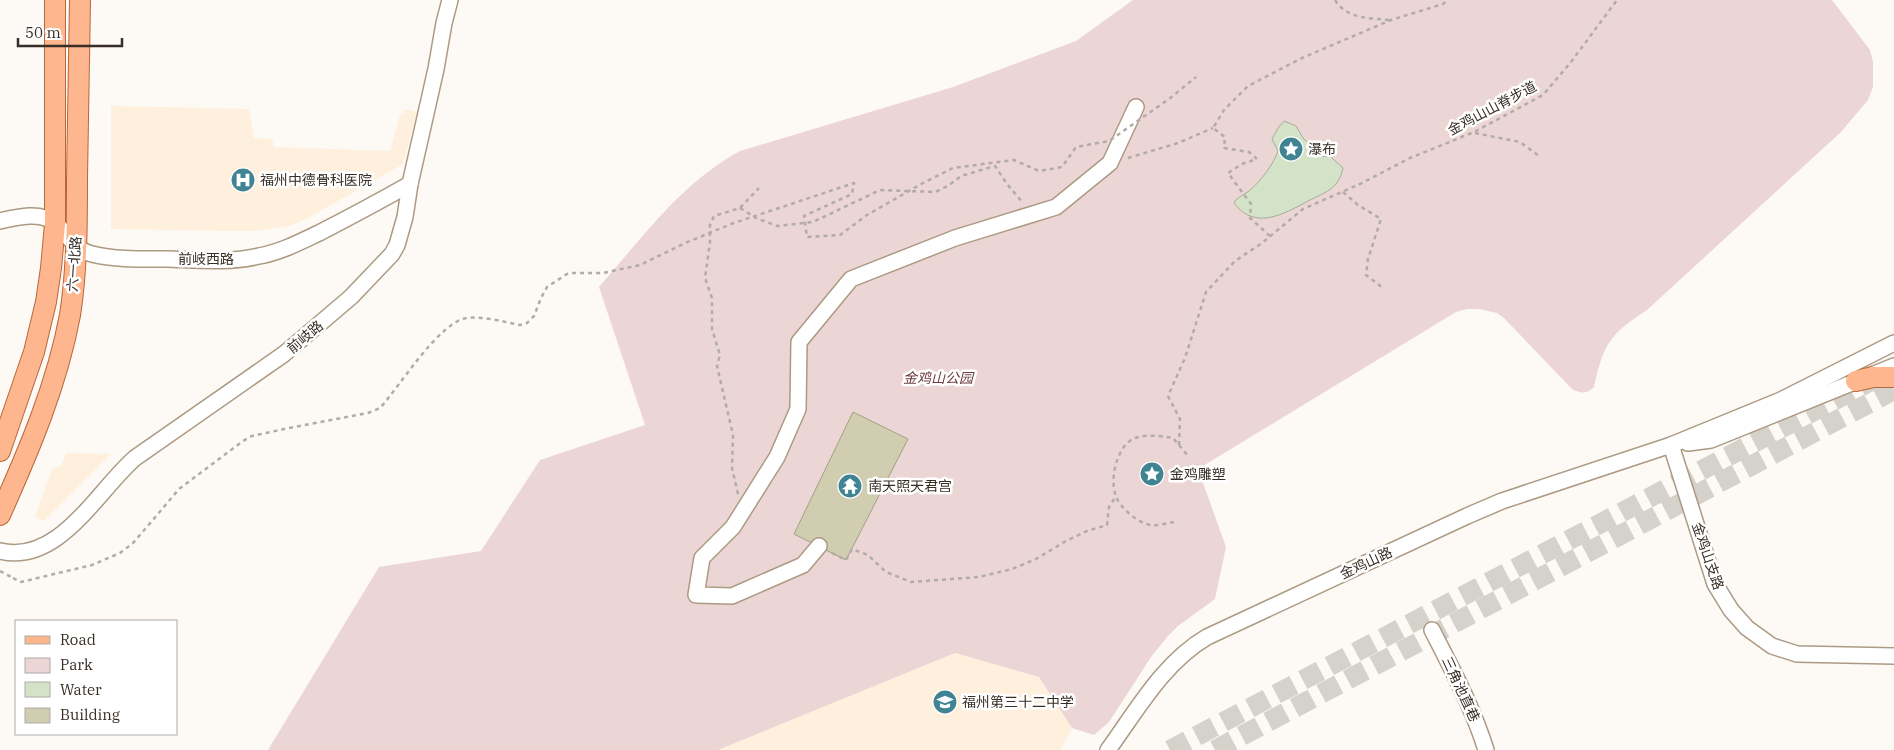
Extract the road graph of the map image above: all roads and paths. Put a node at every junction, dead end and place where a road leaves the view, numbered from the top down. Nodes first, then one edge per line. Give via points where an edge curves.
1 (55, 0) edge
2 (80, 0) edge
3 (450, 0) edge
4 (1335, 0) edge
5 (1448, 0) edge
6 (1617, 0) edge
7 (1391, 20) junction
8 (1196, 77) dead end
9 (1136, 107) dead end
10 (1213, 128) junction
11 (1474, 132) junction
12 (1539, 156) dead end
13 (1110, 164) junction
14 (410, 184) junction
15 (759, 188) dead end
16 (1342, 192) junction
17 (740, 208) junction
18 (1034, 214) junction
19 (0, 222) edge
20 (55, 224) junction
21 (1270, 236) junction
22 (76, 246) junction
23 (1383, 288) dead end
24 (1894, 343) edge
25 (1894, 366) edge
26 (1894, 377) edge
27 (1856, 381) junction
28 (1179, 445) junction
29 (1672, 445) junction
30 (0, 451) edge
31 (1189, 457) dead end
32 (1116, 496) junction
33 (0, 515) edge
34 (740, 516) junction
35 (1174, 522) dead end
36 (819, 546) joint
37 (0, 551) edge
38 (0, 571) edge
39 (1432, 630) dead end
40 (1894, 656) edge
41 (1108, 750) edge
42 (1486, 750) edge

1 - 20 main road, 六一北路
2 - 22 main road, 六一北路
3 - 14 street, 前岐路
4 - 7 path via 1340,7 1359,18
5 - 7 path
6 - 11 path, 金鸡山山脊步道 via 1543,95
7 - 10 path via 1302,58 1248,86 1224,110
8 - 38 path, bridge via 1109,141 1076,147 1062,167 1039,171 1014,160 953,168 867,215 840,236 807,237 804,216 852,194 854,183 731,224 640,265 603,273 567,274 548,286 534,316 527,323 476,318 455,322 429,346 380,408 261,434 243,441 179,488 133,543 120,553 92,565 21,582
9 - 13 street
10 - 13 path via 1178,143
10 - 21 path via 1225,137 1224,148 1249,152 1257,159 1228,173 1251,204 1250,218
11 - 12 path via 1520,142
11 - 16 path, 金鸡山山脊步道 via 1410,158
13 - 18 street via 1056,207
14 - 22 street, 前岐西路 via 293,246 258,257 214,260 116,257 92,254
14 - 37 street, 前岐路 via 397,245 351,297 271,364 135,458 58,537 41,547 17,554
15 - 17 path
16 - 21 path, 金鸡山山脊步道 via 1303,209
16 - 23 path via 1381,219 1366,275
17 - 18 path via 777,226 813,222 880,190 935,192 961,176 995,166
17 - 34 path via 714,216 710,225 705,278 712,298 712,328 720,355 718,366 733,435 732,468
18 - 34 street via 955,238 852,279 799,342 798,409 777,457
19 - 20 street, 前岐西路 via 26,216 42,217
20 - 22 street, 前岐西路
20 - 30 main road, 六一北路 via 39,332
21 - 28 path, 金鸡山山脊步道 via 1235,262 1206,292 1185,358 1168,396 1180,419
22 - 33 main road, 六一北路 via 70,315 56,371 34,437
24 - 29 street via 1781,400
25 - 27 street
26 - 27 main road
27 - 29 street via 1711,440
28 - 31 path
28 - 32 path via 1173,438 1134,438 1120,450 1113,476
29 - 40 street, 金鸡山支路 via 1715,584 1747,628 1772,646 1797,654
29 - 41 street, 金鸡山路 via 1484,508 1207,637 1167,669
32 - 35 path via 1139,520 1150,525
32 - 36 path via 1109,507 1107,526 1087,531 1012,569 978,577 911,582 886,572 868,555 852,549 846,560
34 - 36 street via 733,528 702,558 696,596 732,596 803,565
39 - 42 street, 三角池直巷 via 1462,689

